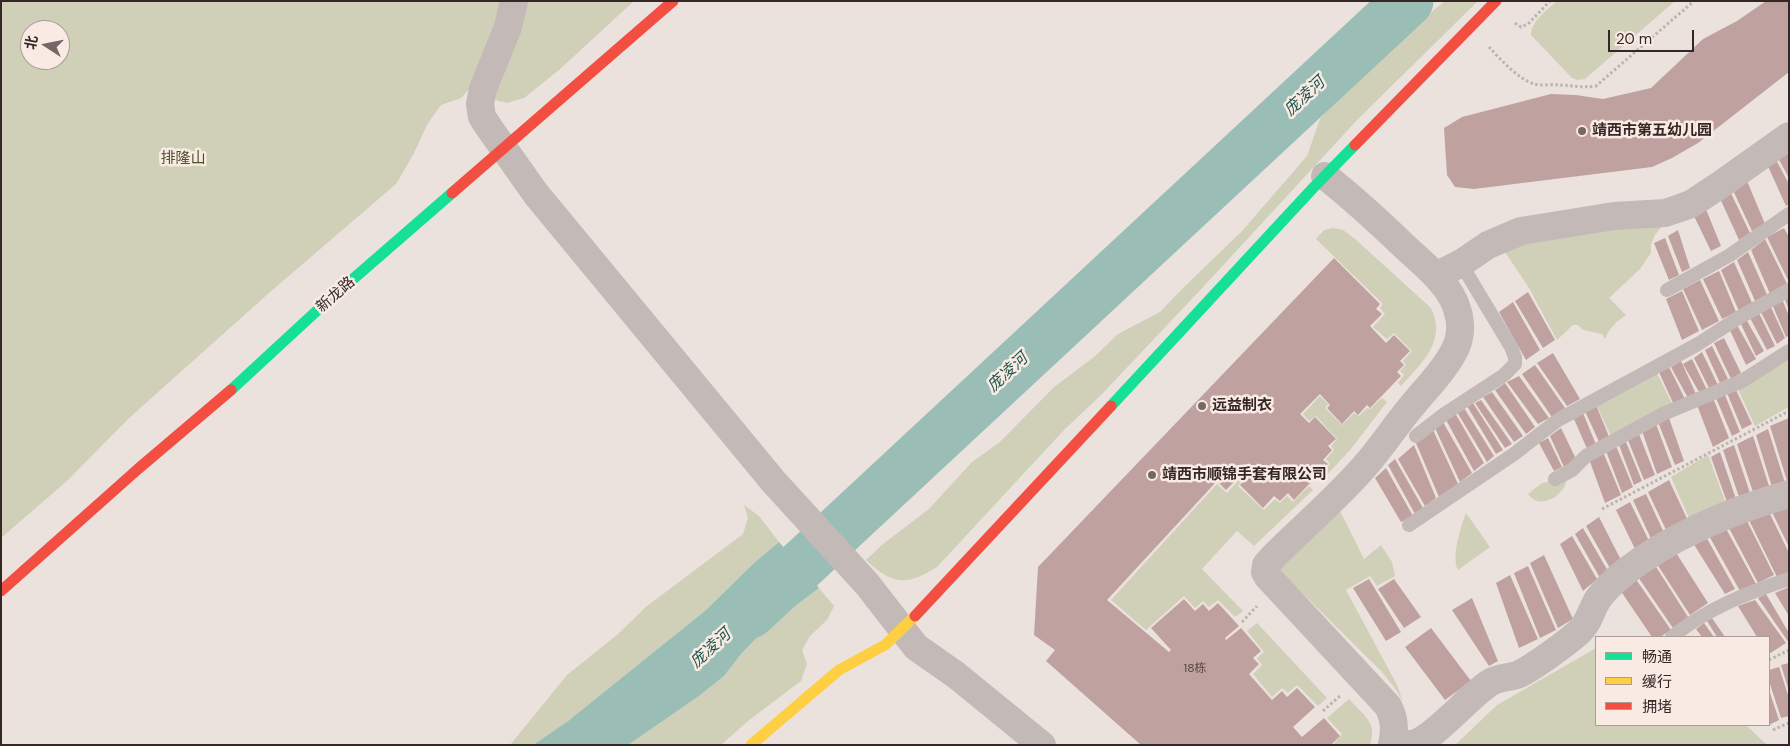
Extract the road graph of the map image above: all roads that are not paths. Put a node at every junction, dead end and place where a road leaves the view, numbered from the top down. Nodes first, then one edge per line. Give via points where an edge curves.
1 (514, 1) edge
2 (673, 1) edge
3 (1496, 1) edge
4 (1789, 136) edge
5 (499, 141) junction
6 (1325, 176) junction
7 (438, 190) dead end
8 (1789, 214) edge
9 (1463, 262) junction
10 (1436, 276) junction
11 (1667, 290) dead end
12 (1789, 290) edge
13 (271, 338) dead end
14 (1789, 351) edge
15 (175, 422) dead end
16 (1416, 436) dead end
17 (1555, 479) dead end
18 (1789, 494) edge
19 (1409, 526) dead end
20 (1, 578) edge
21 (1789, 579) edge
22 (1, 592) edge
23 (901, 629) junction
24 (1673, 636) edge
25 (1392, 744) edge
26 (751, 745) edge
27 (1042, 745) edge

1 - 5 street via 480,104 482,117
2 - 5 main road, 新龙路
3 - 6 main road
4 - 9 street via 1691,204 1665,213 1614,216 1521,231 1488,245
5 - 22 main road, 新龙路 via 245,378
5 - 23 street via 536,194 773,480 867,584
6 - 10 street
6 - 23 main road via 963,567
7 - 13 main road, 新龙路
8 - 11 lane via 1730,255
9 - 10 street
9 - 16 lane via 1511,347 1515,364
10 - 25 street via 1457,307 1460,336 1454,352 1444,369 1413,403 1365,466 1273,557 1265,572 1388,706 1393,716
12 - 19 lane via 1698,344 1566,415
14 - 17 lane via 1742,381 1663,414 1586,456 1572,470
15 - 20 main road
18 - 25 street via 1710,521 1653,552 1613,582 1598,599 1580,631 1531,668 1516,676 1492,681 1424,739 1412,744
21 - 24 lane via 1725,604
23 - 26 main road via 885,645 839,670
23 - 27 street via 916,648 956,675

